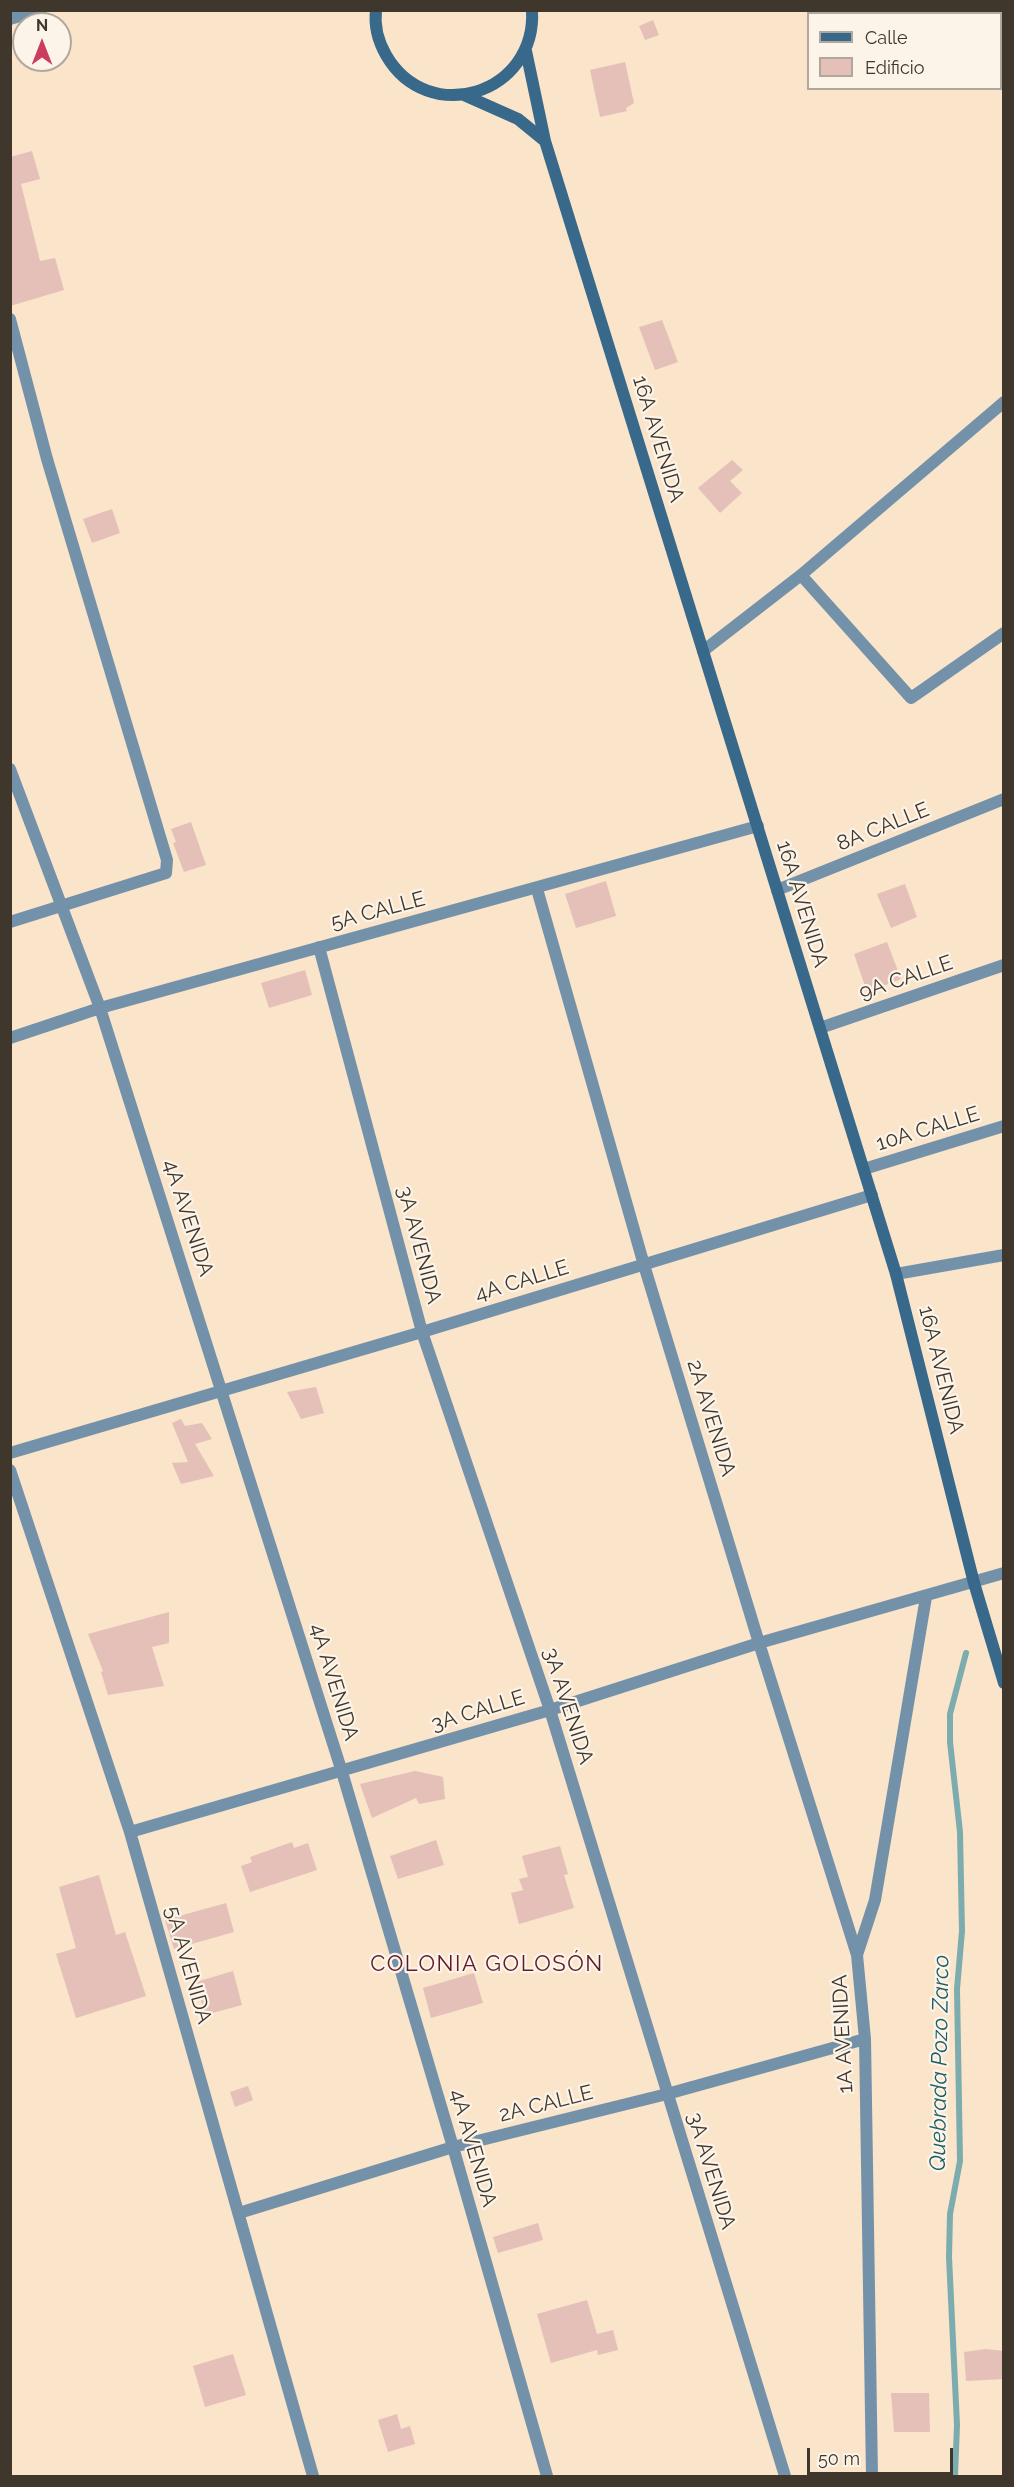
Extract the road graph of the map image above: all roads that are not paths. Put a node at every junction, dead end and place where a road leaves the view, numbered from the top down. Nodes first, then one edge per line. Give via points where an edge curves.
1 (532, 10) edge
2 (374, 13) edge
3 (526, 51) junction
4 (464, 95) junction
5 (545, 141) junction
6 (10, 319) edge
7 (1004, 402) edge
8 (801, 575) junction
9 (1004, 633) edge
10 (703, 651) junction
11 (10, 769) edge
12 (1004, 799) edge
13 (758, 826) junction
14 (537, 889) junction
15 (777, 890) junction
16 (60, 906) junction
17 (10, 922) edge
18 (319, 947) junction
19 (1004, 965) edge
20 (100, 1008) junction
21 (820, 1028) junction
22 (10, 1038) edge
23 (1004, 1126) edge
24 (864, 1169) junction
25 (872, 1195) junction
26 (1004, 1255) edge
27 (644, 1264) junction
28 (897, 1275) junction
29 (422, 1332) junction
30 (222, 1390) junction
31 (10, 1453) edge
32 (10, 1470) edge
33 (1004, 1573) edge
34 (974, 1583) junction
35 (926, 1597) junction
36 (759, 1643) junction
37 (1004, 1683) edge
38 (550, 1710) junction
39 (342, 1772) junction
40 (130, 1832) junction
41 (858, 1955) junction
42 (865, 2039) junction
43 (667, 2094) junction
44 (453, 2147) junction
45 (240, 2214) junction
46 (313, 2476) edge
47 (547, 2476) edge
48 (785, 2476) edge
49 (872, 2476) edge

1 - 3 street via 533,26
2 - 4 street via 380,44 393,67 413,84 437,94
3 - 4 street via 511,72 489,88
3 - 5 street, 16A AVENIDA
4 - 5 street via 518,119
5 - 10 street, 16A AVENIDA
6 - 16 street via 47,459 167,860 166,873
7 - 8 street
8 - 9 street via 911,698
8 - 10 street
10 - 13 street, 16A AVENIDA
11 - 16 street, 4A AVENIDA
12 - 15 street, 8A CALLE
13 - 14 street, 5A CALLE
13 - 15 street, 16A AVENIDA
14 - 18 street, 5A CALLE
14 - 27 street, 2A AVENIDA
15 - 21 street, 16A AVENIDA
16 - 17 street
16 - 20 street, 4A AVENIDA
18 - 20 street, 5A CALLE
18 - 29 street, 3A AVENIDA
19 - 21 street, 9A CALLE
20 - 22 street, 5A CALLE
20 - 30 street, 4A AVENIDA
21 - 24 street, 16A AVENIDA
23 - 24 street, 10A CALLE
24 - 25 street, 16A AVENIDA
25 - 27 street, 4A CALLE
25 - 28 street, 16A AVENIDA
26 - 28 street
27 - 29 street, 4A CALLE
27 - 36 street, 2A AVENIDA
28 - 34 street, 16A AVENIDA
29 - 30 street, 4A CALLE
29 - 38 street, 3A AVENIDA
30 - 31 street, 4A CALLE
30 - 39 street, 4A AVENIDA
32 - 40 street, 5A AVENIDA
33 - 34 street, 3A CALLE
34 - 35 street, 3A CALLE
34 - 37 street, 16A AVENIDA
35 - 36 street, 3A CALLE
35 - 41 street, 1A AVENIDA via 875,1900
36 - 38 street, 3A CALLE
36 - 41 street, 2A AVENIDA
38 - 39 street, 3A CALLE
38 - 43 street, 3A AVENIDA
39 - 40 street, 3A CALLE
39 - 44 street, 4A AVENIDA
40 - 45 street, 5A AVENIDA
41 - 42 street, 1A AVENIDA
42 - 43 street, 2A CALLE
42 - 49 street, 1A AVENIDA
43 - 44 street, 2A CALLE
43 - 48 street, 3A AVENIDA
44 - 45 street, 2A CALLE
44 - 47 street, 4A AVENIDA
45 - 46 street, 5A AVENIDA

